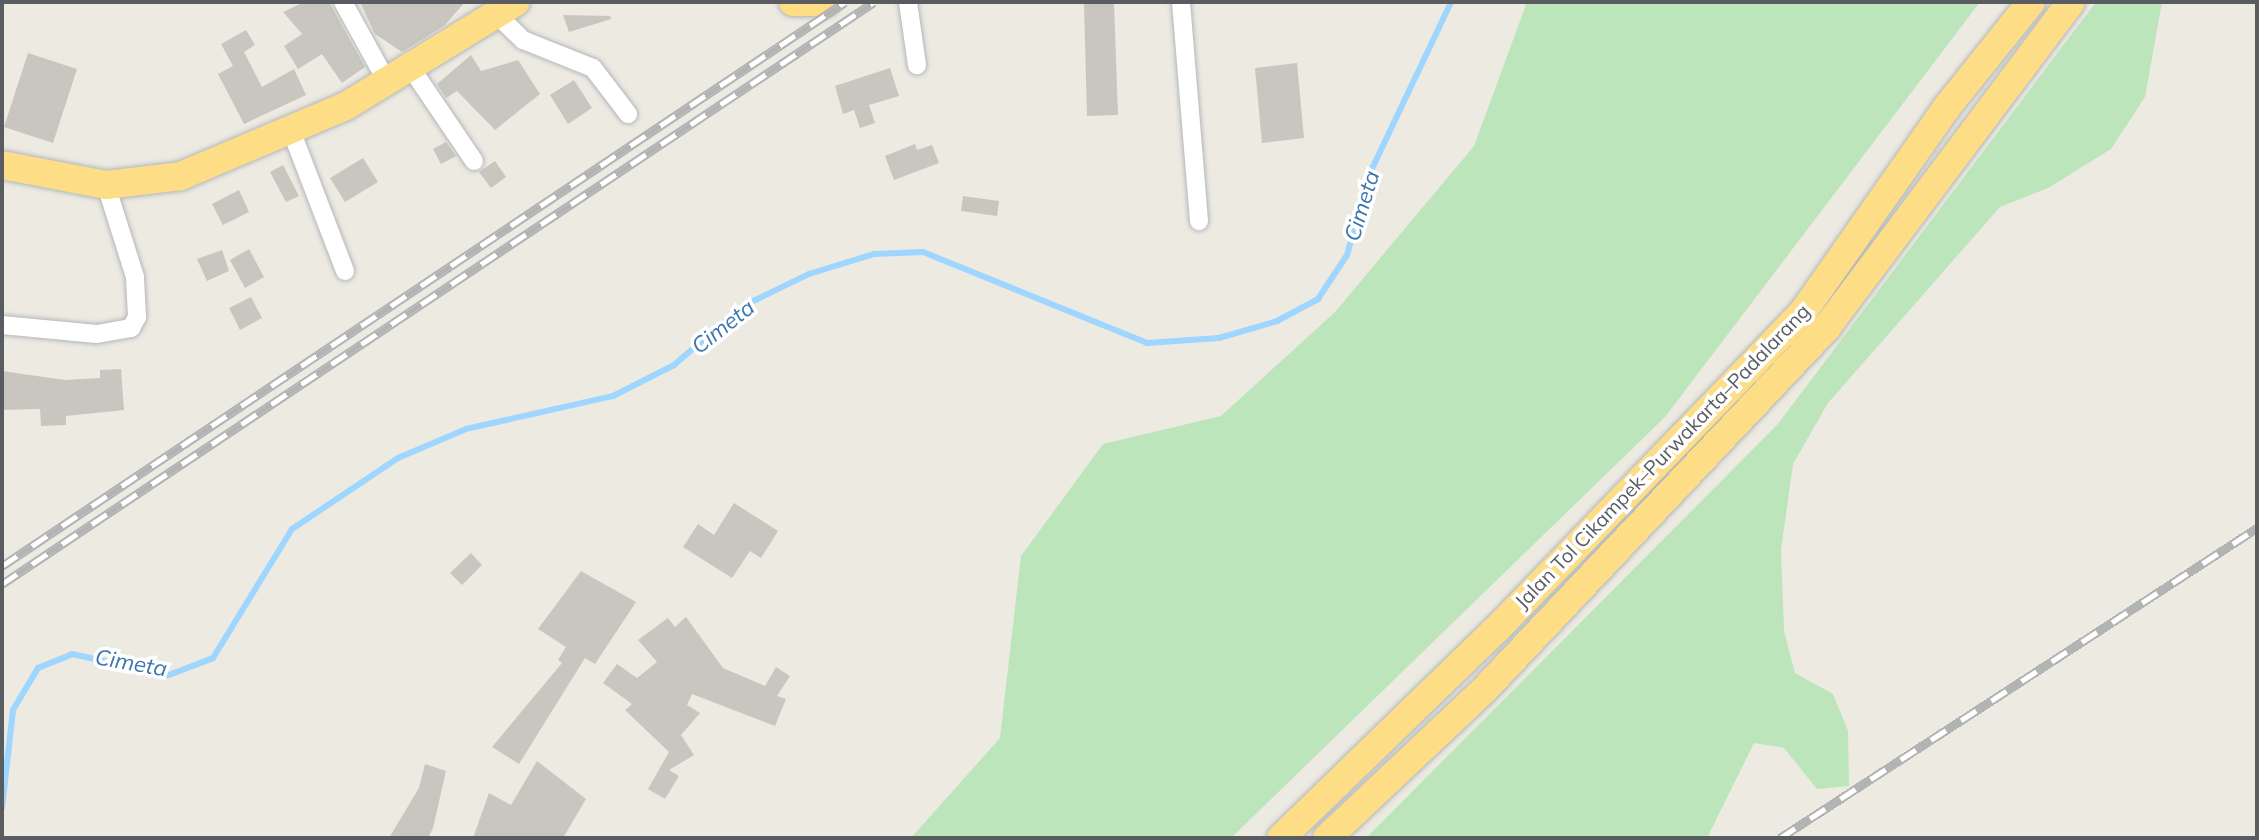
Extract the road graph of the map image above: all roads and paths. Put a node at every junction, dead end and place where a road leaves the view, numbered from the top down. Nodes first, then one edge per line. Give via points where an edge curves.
1 (343, 2) edge
2 (793, 2) edge
3 (826, 2) edge
4 (908, 2) edge
5 (1181, 2) edge
6 (2031, 2) edge
7 (2071, 2) edge
8 (505, 7) edge
9 (917, 65) dead end
10 (397, 72) junction
11 (628, 114) dead end
12 (292, 133) junction
13 (474, 161) dead end
14 (2, 165) edge
15 (106, 185) junction
16 (1199, 221) dead end
17 (345, 271) dead end
18 (2, 325) edge
19 (1281, 838) edge
20 (1327, 838) edge

1 - 10 street
2 - 3 highway
4 - 9 street
5 - 16 street
6 - 19 highway, Jalan Tol Cikampek–Purwakarta–Padalarang via 1947,107 1803,312 1496,630
7 - 20 highway, Jalan Tol Cikampek–Purwakarta–Padalarang via 1827,327 1485,689
8 - 10 highway
8 - 11 street via 523,40 593,68
10 - 12 highway
10 - 13 street
12 - 15 highway via 181,176
12 - 17 street
14 - 15 highway
15 - 18 street via 135,277 137,317 131,328 97,334

